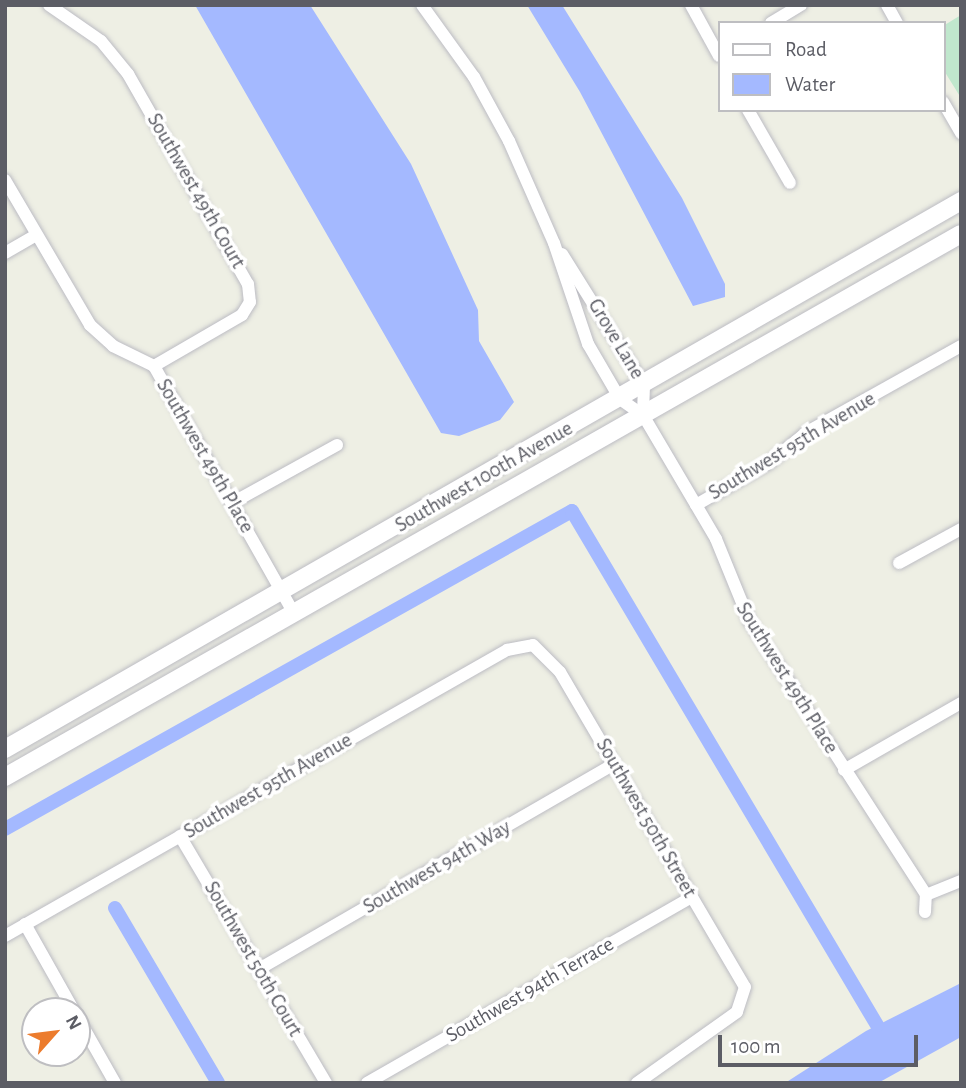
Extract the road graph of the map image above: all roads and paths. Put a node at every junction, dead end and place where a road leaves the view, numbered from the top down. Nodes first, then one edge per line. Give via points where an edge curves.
1 (49, 5) edge
2 (422, 5) edge
3 (691, 5) edge
4 (802, 5) edge
5 (887, 5) edge
6 (774, 21) edge
7 (896, 21) edge
8 (718, 52) edge
9 (945, 106) edge
10 (749, 112) edge
11 (961, 133) edge
12 (5, 180) edge
13 (790, 183) dead end
14 (961, 201) edge
15 (961, 234) edge
16 (36, 235) junction
17 (554, 243) junction
18 (5, 253) edge
19 (961, 346) edge
20 (154, 366) junction
21 (644, 385) junction
22 (620, 399) junction
23 (643, 415) junction
24 (337, 445) dead end
25 (232, 503) junction
26 (696, 505) junction
27 (961, 529) edge
28 (899, 564) dead end
29 (282, 592) junction
30 (294, 613) junction
31 (533, 645) joint
32 (961, 703) edge
33 (5, 749) edge
34 (614, 764) junction
35 (844, 770) junction
36 (5, 777) edge
37 (180, 836) junction
38 (961, 881) edge
39 (926, 895) junction
40 (692, 897) junction
41 (925, 912) dead end
42 (25, 924) junction
43 (5, 936) edge
44 (259, 969) junction
45 (66, 997) edge
46 (91, 1041) edge
47 (115, 1083) edge
48 (326, 1083) edge
49 (367, 1083) edge
50 (637, 1083) edge

1 - 20 street, Southwest 49th Court via 101,41 128,74 248,285 250,302 242,315
2 - 17 street, Grove Lane via 492,107
3 - 8 street
4 - 6 street
5 - 7 street
9 - 11 street
10 - 13 street
12 - 16 street, Southwest 49th Place
14 - 21 main road, Southwest 100th Avenue
15 - 23 main road, Southwest 100th Avenue
16 - 18 street
16 - 20 street, Southwest 49th Place via 100,338
17 - 21 street, Grove Lane
17 - 22 street, Grove Lane via 588,344
19 - 26 street, Southwest 95th Avenue via 807,432 769,463
20 - 25 street, Southwest 49th Place
21 - 22 main road, Southwest 100th Avenue
21 - 23 street, Grove Lane
22 - 23 street, Grove Lane
22 - 29 main road, Southwest 100th Avenue
23 - 26 street, Southwest 49th Place
23 - 30 main road, Southwest 100th Avenue
24 - 25 street
25 - 29 street, Southwest 49th Place
26 - 35 street, Southwest 49th Place via 723,552 740,604
27 - 28 street
29 - 30 street, Southwest 49th Place
29 - 33 main road, Southwest 100th Avenue
30 - 36 main road, Southwest 100th Avenue
31 - 34 street, Southwest 50th Street via 553,661
31 - 37 street, Southwest 95th Avenue via 507,650
32 - 35 street
34 - 40 street, Southwest 50th Street
34 - 44 street, Southwest 94th Way
35 - 39 street, Southwest 49th Place
37 - 42 street, Southwest 95th Avenue
37 - 44 street, Southwest 50th Court
38 - 39 street
39 - 41 street
40 - 49 street, Southwest 94th Terrace
40 - 50 street, Southwest 50th Street via 741,981 745,1001 730,1017
42 - 43 street, Southwest 95th Avenue
42 - 45 street
44 - 48 street, Southwest 50th Court
46 - 47 street

